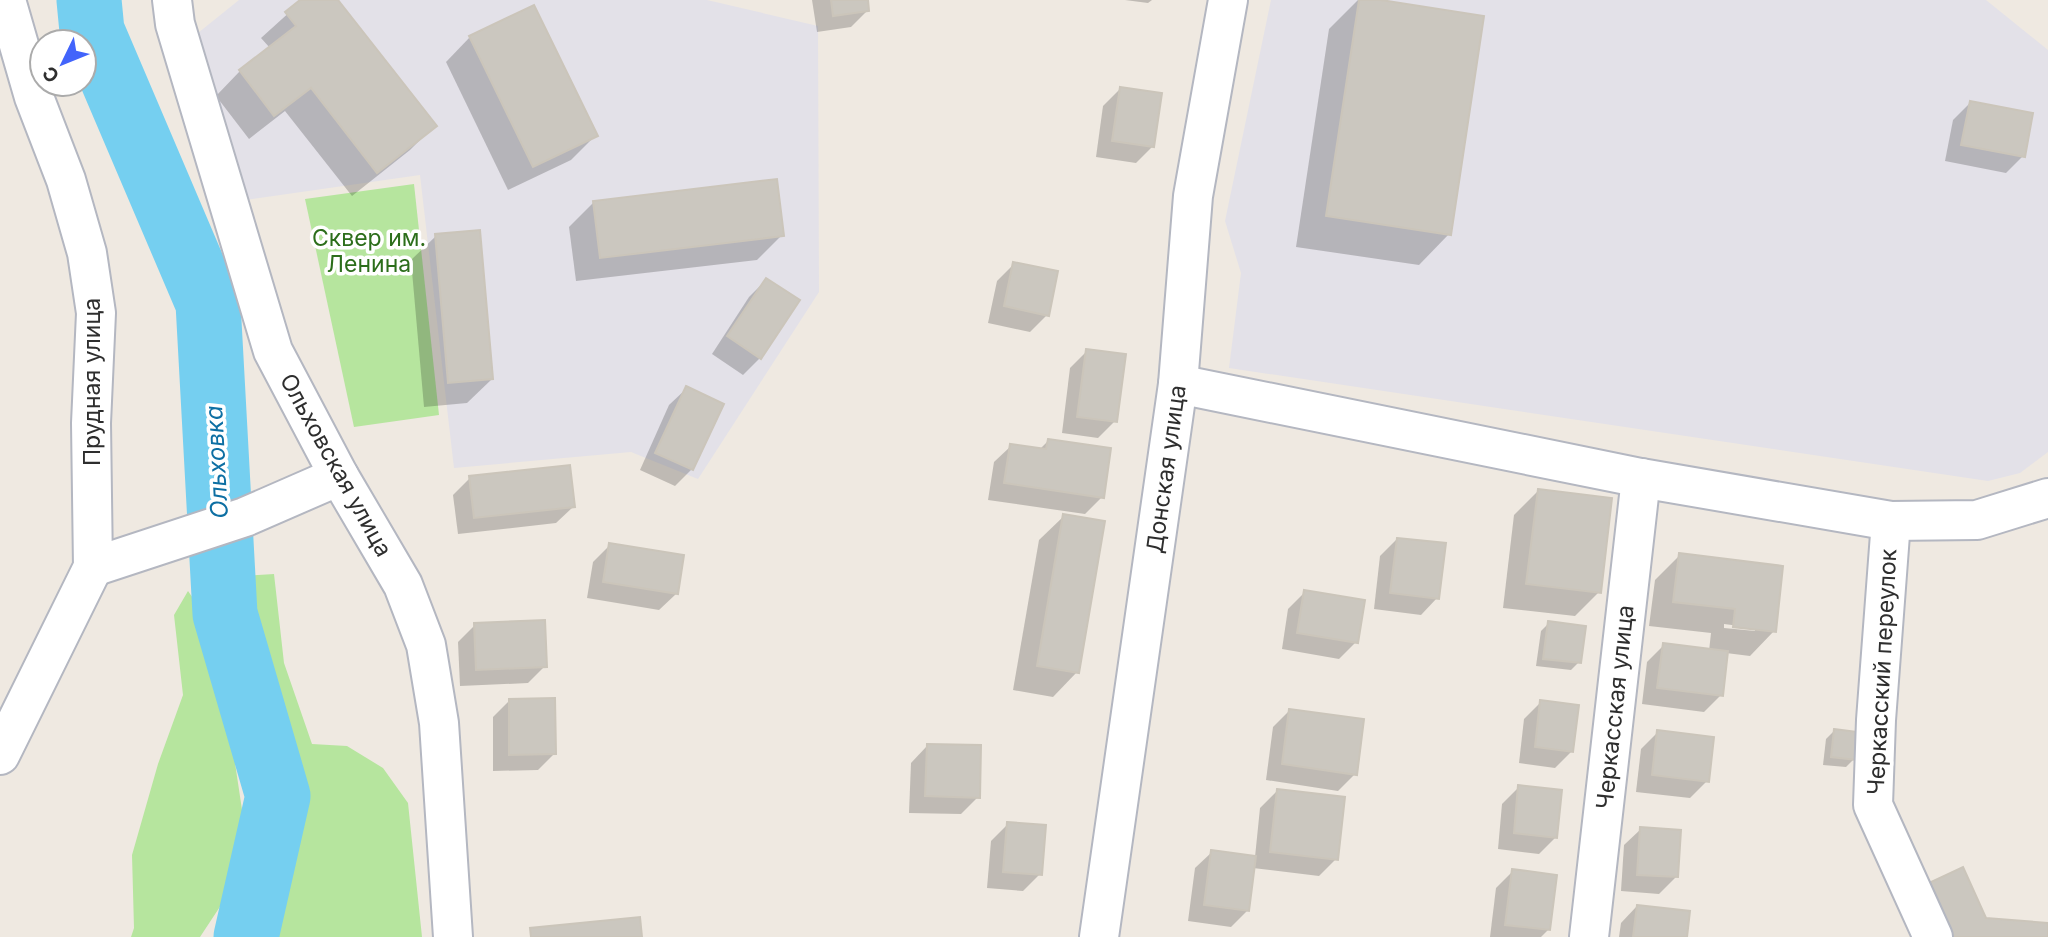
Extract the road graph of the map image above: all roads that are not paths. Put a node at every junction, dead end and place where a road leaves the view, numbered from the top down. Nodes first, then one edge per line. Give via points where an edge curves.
1 (6, 0) edge
2 (172, 0) edge
3 (1228, 0) edge
4 (1178, 384) junction
5 (339, 476) junction
6 (1641, 478) junction
7 (2048, 498) edge
8 (1891, 521) junction
9 (93, 567) junction
10 (0, 755) edge
11 (453, 937) edge
12 (1099, 937) edge
13 (1589, 937) edge
14 (1933, 937) edge

1 - 9 street, Прудная улица via 87,253 96,313 91,423
2 - 5 street, Ольховская улица via 175,24 273,351
3 - 4 street, Донская улица via 1194,196
4 - 6 street
4 - 12 street, Донская улица
5 - 9 street via 246,517
5 - 11 street, Ольховская улица via 403,585 426,646 439,723
6 - 8 street
6 - 13 street, Черкасская улица
7 - 8 street via 1977,520
8 - 14 street, Черкасский переулок via 1873,805
9 - 10 street, Прудная улица

